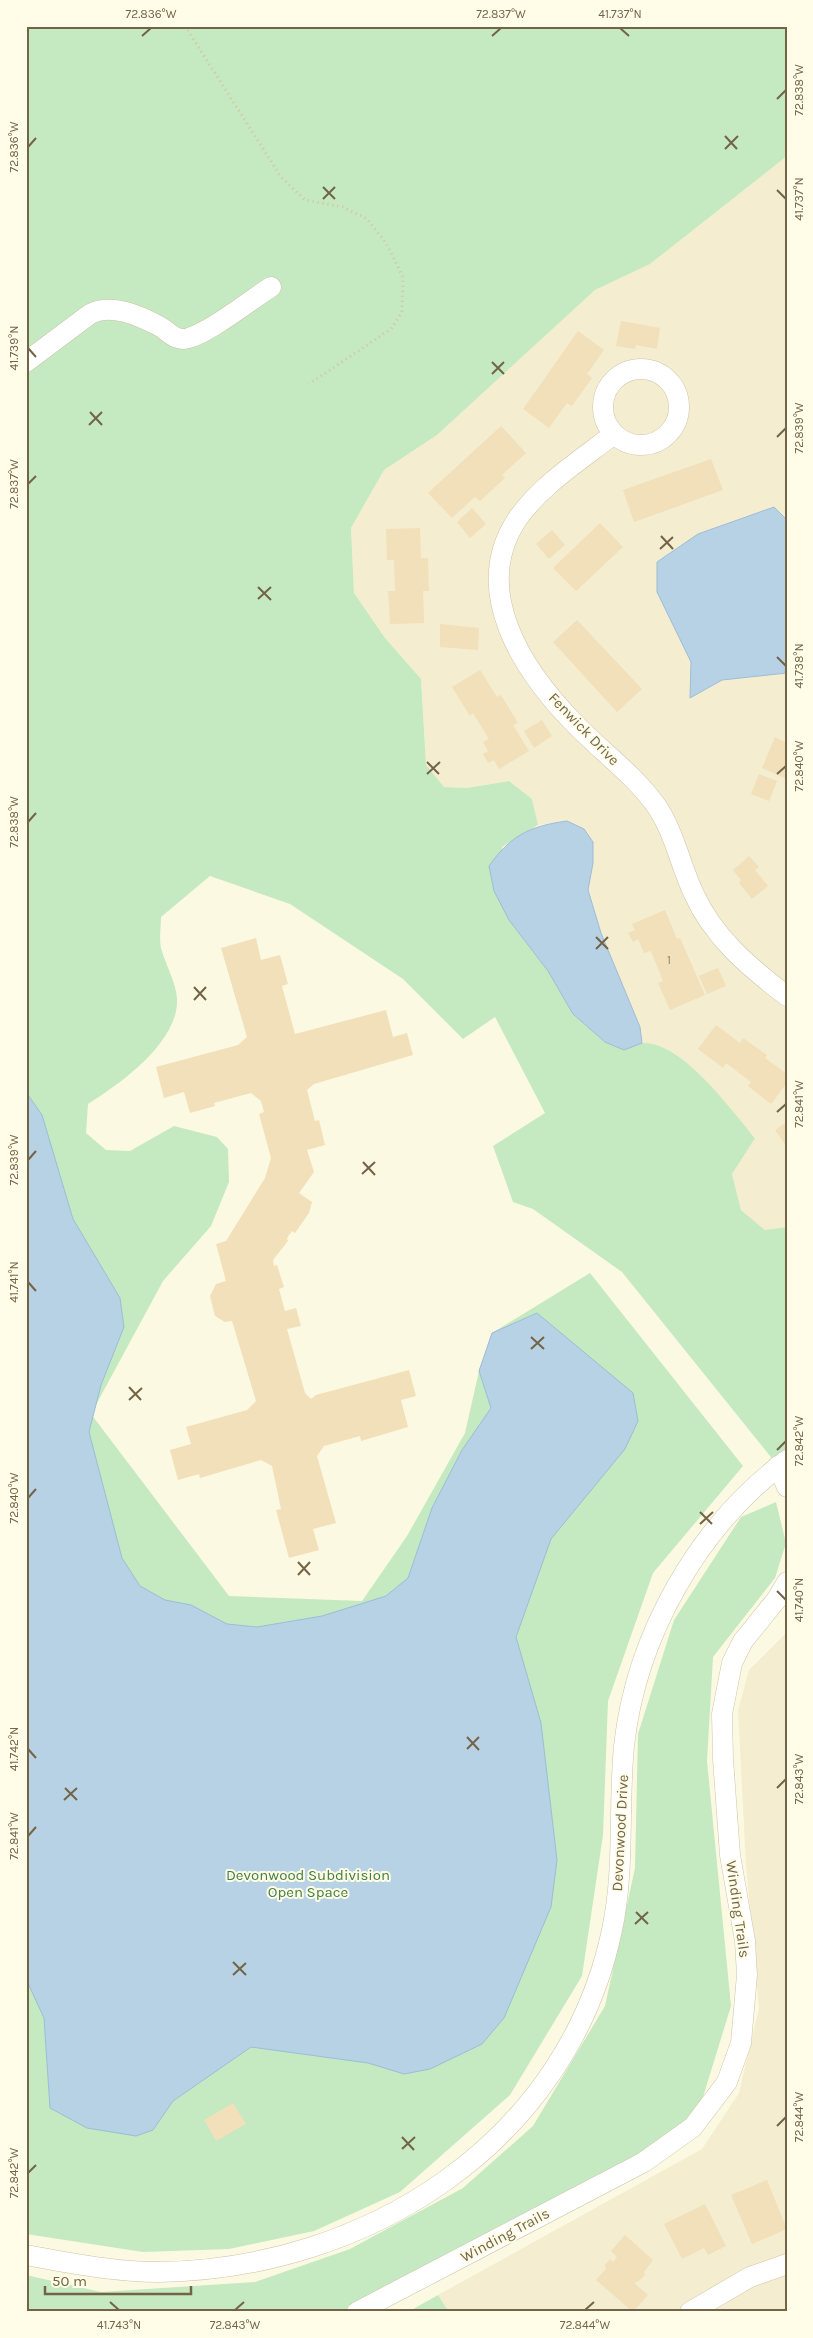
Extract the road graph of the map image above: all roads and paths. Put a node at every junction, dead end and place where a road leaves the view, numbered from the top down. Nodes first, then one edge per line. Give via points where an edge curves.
1 (185, 26) edge
2 (271, 287) dead end
3 (26, 362) edge
4 (309, 384) dead end
5 (614, 434) dead end
6 (787, 996) edge
7 (782, 1463) edge
8 (787, 1487) edge
9 (787, 1582) edge
10 (26, 2255) edge
11 (787, 2264) edge
12 (357, 2312) edge
13 (690, 2312) edge

1 - 4 path via 281,177 304,200 343,207 368,219 386,243 403,277 402,312 391,329
2 - 3 street via 188,338 175,338 160,326 116,309 101,308
5 - 6 street, Fenwick Drive via 560,476 518,518 499,561 502,611 515,644 551,697 657,806 693,893 712,926 742,959
7 - 8 street
7 - 10 street, Devonwood Drive via 744,1498 707,1540 662,1614 643,1663 624,1746 621,1864 611,1934 580,2021 545,2084 506,2130 464,2167 405,2207 351,2234 305,2249 250,2263 157,2272
9 - 12 street, Winding Trails via 743,1641 732,1663 722,1714 730,1855 745,1941 747,1974 741,2043 727,2082 693,2127 644,2162
11 - 13 street via 750,2278

